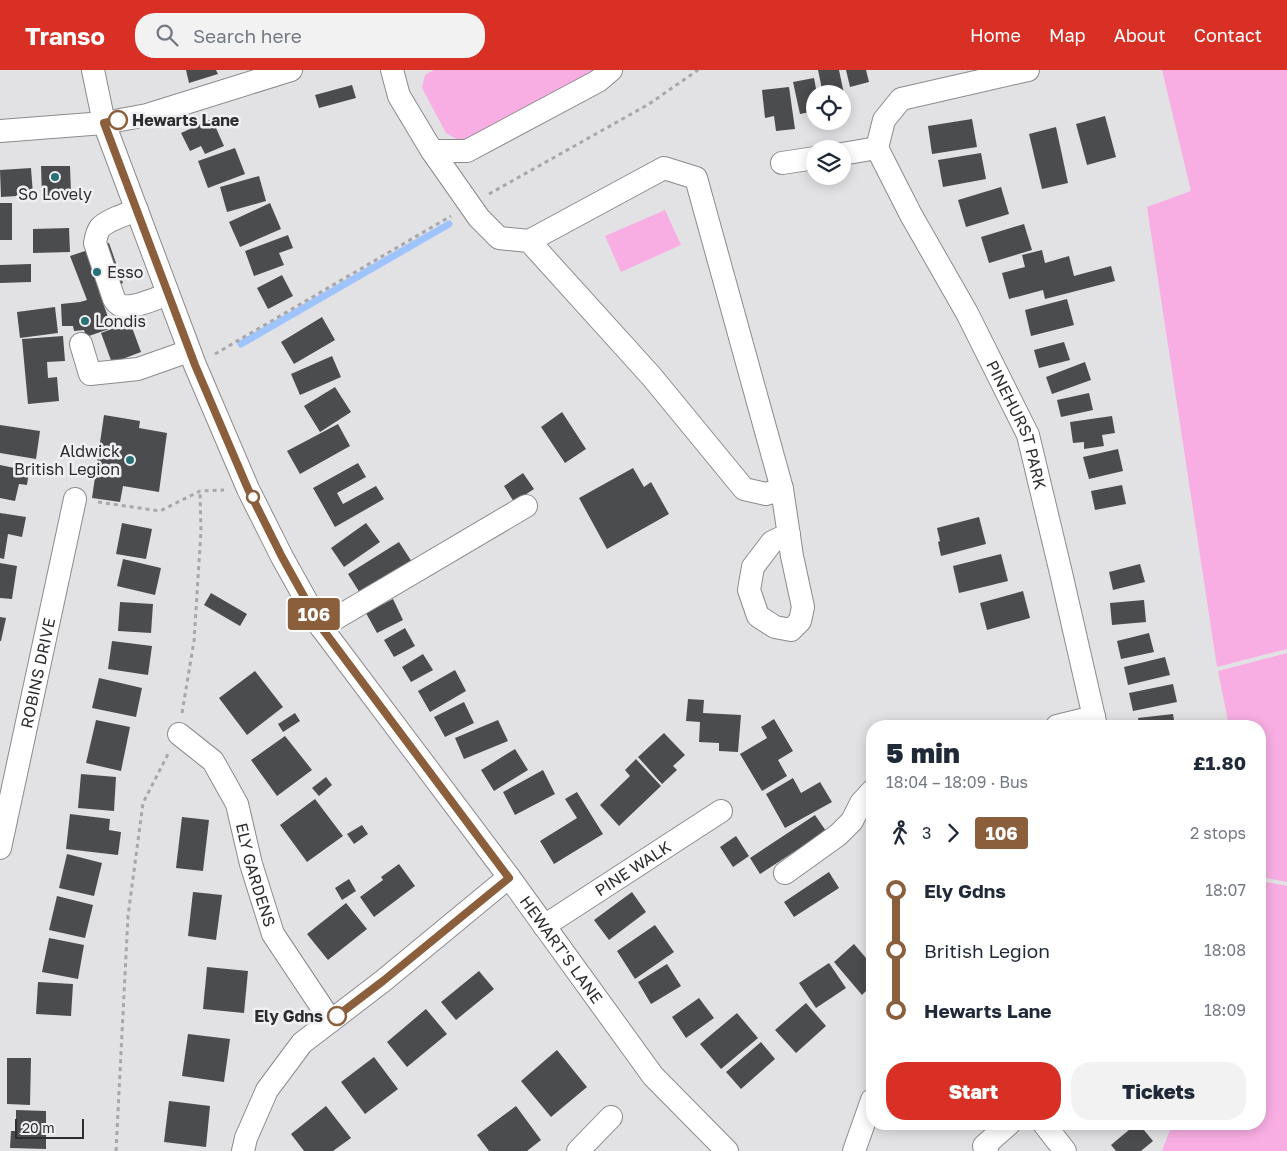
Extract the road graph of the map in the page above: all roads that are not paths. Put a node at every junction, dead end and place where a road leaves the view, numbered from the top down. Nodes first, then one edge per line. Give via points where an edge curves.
1 (93, 70) edge
2 (292, 70) edge
3 (392, 70) edge
4 (611, 70) edge
5 (1028, 70) edge
6 (104, 123) junction
7 (0, 131) edge
8 (877, 148) junction
9 (432, 151) junction
10 (851, 152) edge
11 (806, 159) edge
12 (782, 163) dead end
13 (137, 210) junction
14 (529, 241) junction
15 (168, 294) junction
16 (81, 344) dead end
17 (192, 358) junction
18 (782, 489) junction
19 (75, 499) road end
20 (526, 506) dead end
21 (788, 534) dead end
22 (321, 627) junction
23 (1095, 720) edge
24 (179, 734) road end
25 (866, 798) edge
26 (721, 811) dead end
27 (0, 848) edge
28 (785, 873) dead end
29 (509, 878) junction
30 (544, 926) junction
31 (331, 1021) junction
32 (610, 1117) dead end
33 (866, 1117) edge
34 (1001, 1130) edge
35 (1049, 1130) edge
36 (243, 1151) edge
37 (578, 1151) edge
38 (727, 1151) edge
39 (854, 1151) edge
40 (987, 1151) edge
41 (1065, 1151) edge

1 - 6 street, HEWART'S LANE
2 - 6 street via 147,115
3 - 9 street via 399,96
4 - 9 street via 598,81 467,151
5 - 8 street via 902,100 884,120
6 - 7 street
6 - 13 street, HEWART'S LANE
8 - 10 street
8 - 23 street, PINEHURST PARK via 967,312 1028,435
9 - 14 street via 479,218 499,238
11 - 12 street
13 - 15 street, HEWART'S LANE
13 - 15 street via 105,224 96,235 114,300 125,306
14 - 18 street via 652,377 744,490 766,494
14 - 18 street via 664,168 696,178
15 - 17 street, HEWART'S LANE
16 - 17 street via 90,374
17 - 22 street, HEWART'S LANE via 248,489
18 - 21 street
19 - 27 street, ROBINS DRIVE
20 - 22 street
22 - 29 street, HEWART'S LANE
24 - 31 street, ELY GARDENS via 213,761 237,804 251,864 273,934
25 - 28 street via 852,821 838,835
26 - 30 street, PINE WALK
29 - 30 street, HEWART'S LANE
29 - 31 street
30 - 38 street, HEWART'S LANE via 653,1076
31 - 36 street via 302,1043 268,1090
32 - 37 street
33 - 39 street
34 - 40 street via 984,1146
35 - 41 street

